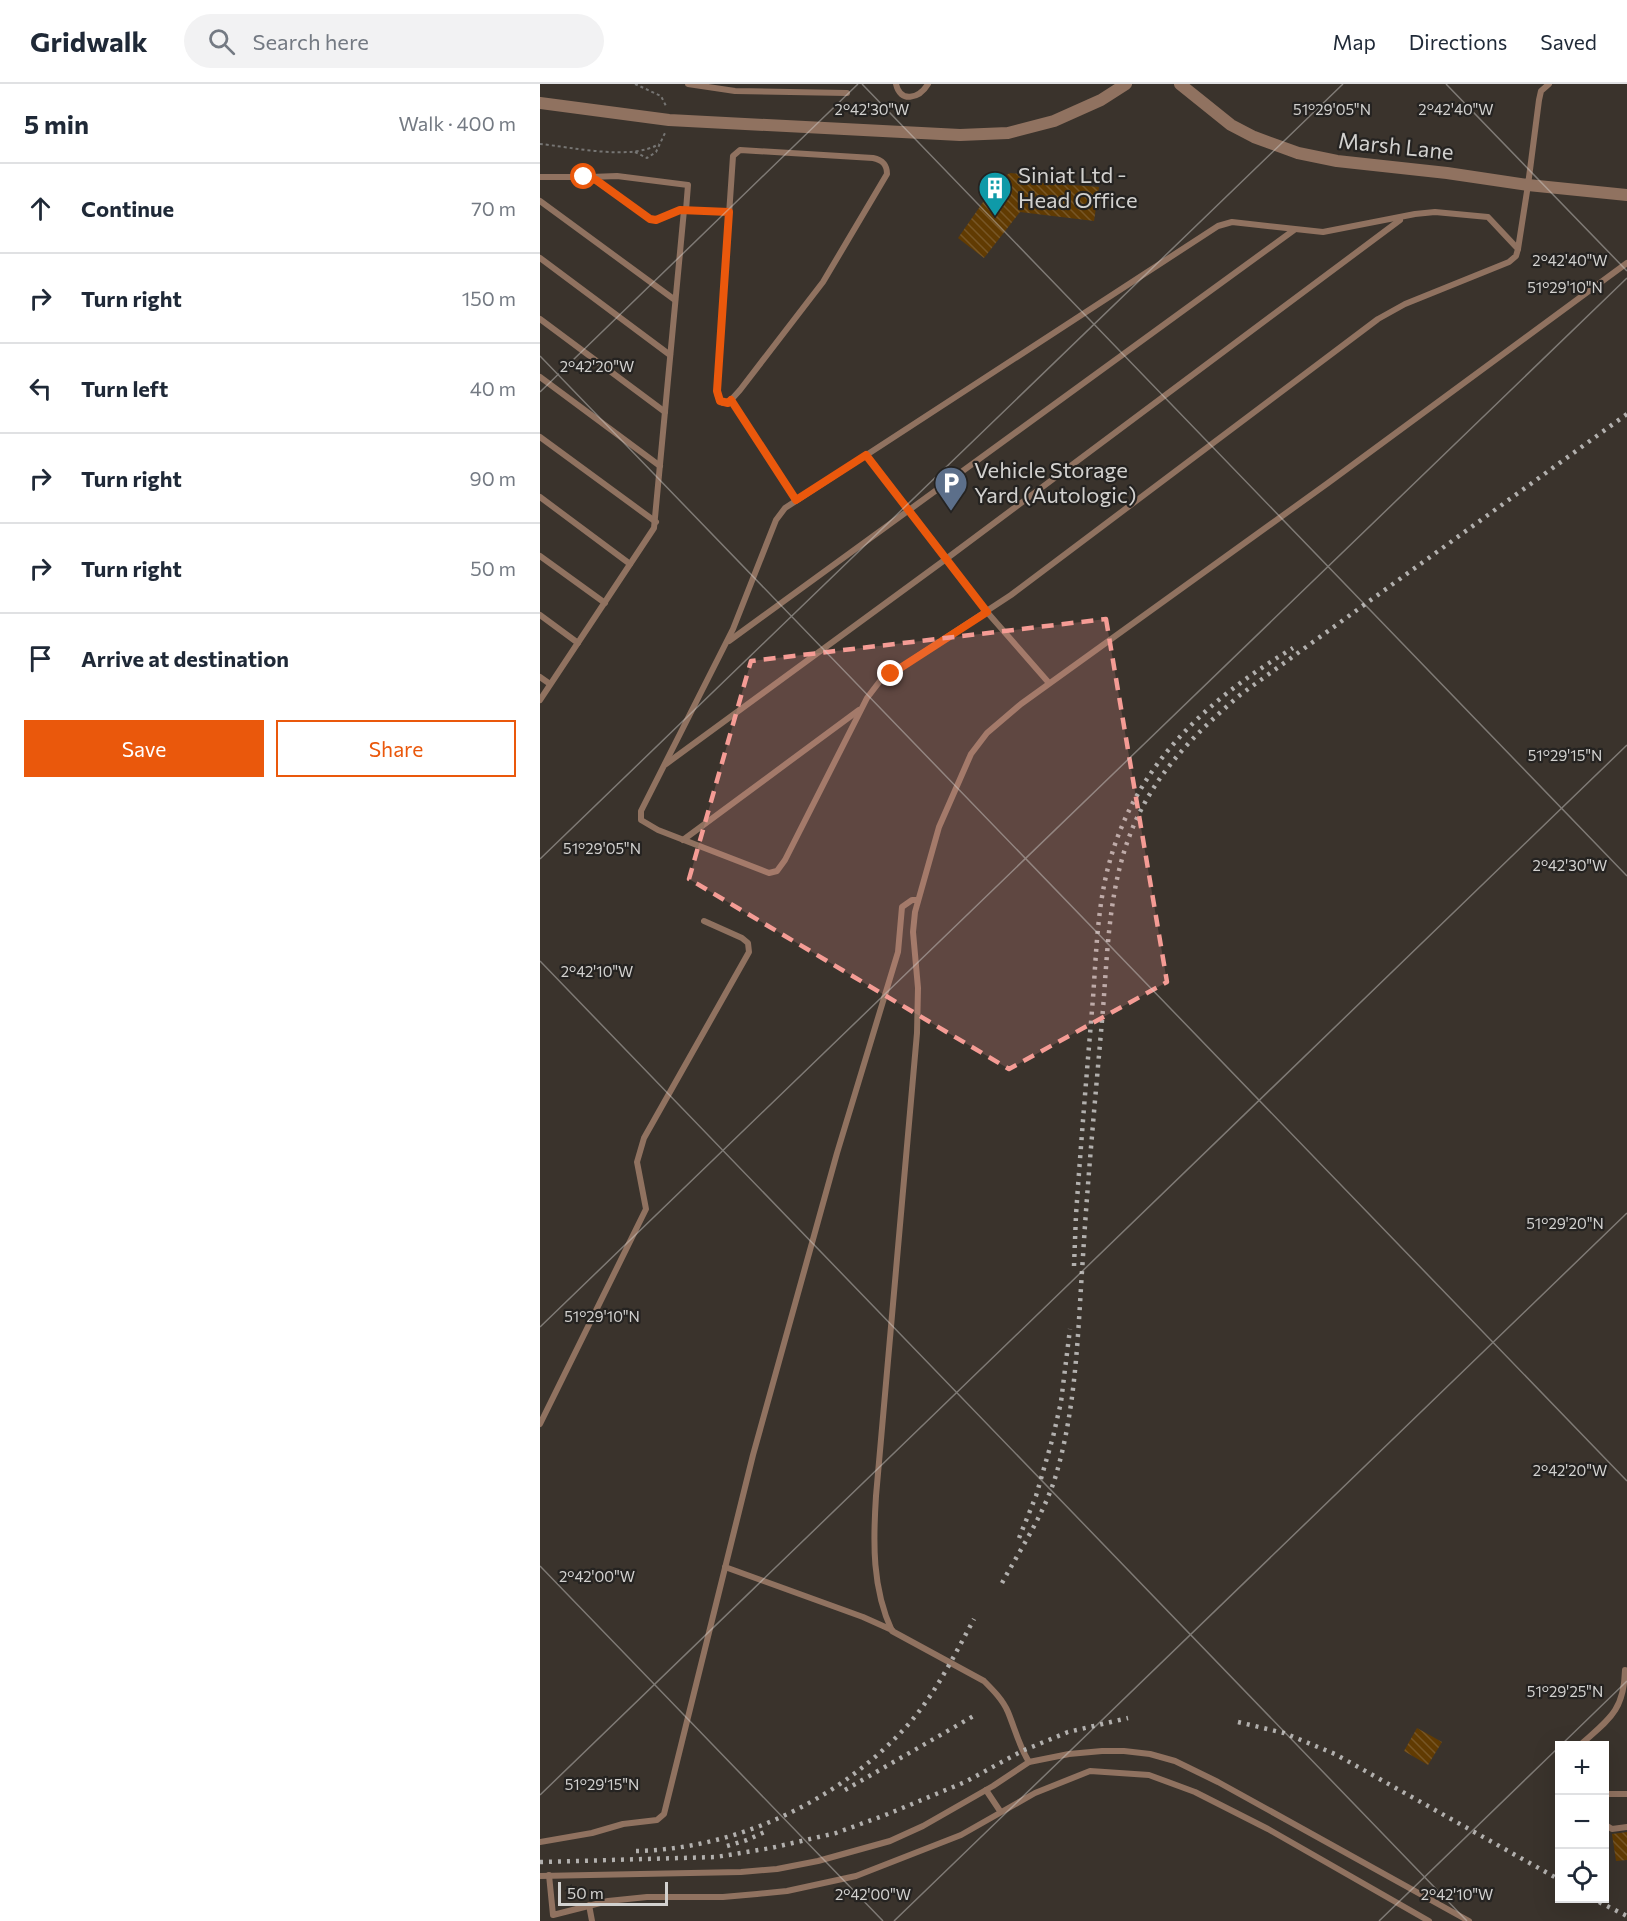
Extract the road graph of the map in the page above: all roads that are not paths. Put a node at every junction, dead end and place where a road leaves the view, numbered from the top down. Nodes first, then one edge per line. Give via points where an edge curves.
1 (688, 84) edge
2 (784, 84) edge
3 (896, 84) edge
4 (928, 84) edge
5 (1126, 84) edge
6 (1180, 84) edge
7 (1549, 84) edge
8 (776, 92) junction
9 (847, 93) dead end
10 (540, 103) edge
11 (540, 177) edge
12 (591, 177) junction
13 (1528, 185) junction
14 (1627, 195) edge
15 (540, 201) edge
16 (685, 210) junction
17 (729, 212) junction
18 (1403, 218) junction
19 (1294, 230) junction
20 (1518, 249) junction
21 (540, 258) edge
22 (1627, 263) edge
23 (675, 300) junction
24 (540, 319) edge
25 (670, 355) junction
26 (540, 377) edge
27 (731, 400) junction
28 (665, 412) junction
29 (540, 438) edge
30 (866, 455) junction
31 (660, 466) junction
32 (540, 497) edge
33 (796, 500) junction
34 (909, 511) junction
35 (656, 522) junction
36 (540, 556) edge
37 (946, 559) junction
38 (630, 564) junction
39 (605, 603) junction
40 (987, 612) junction
41 (540, 615) edge
42 (578, 643) junction
43 (726, 643) junction
44 (540, 677) edge
45 (1049, 683) junction
46 (550, 684) junction
47 (540, 700) edge
48 (862, 708) junction
49 (663, 766) junction
50 (683, 840) junction
51 (918, 900) junction
52 (704, 921) dead end
53 (540, 1424) edge
54 (725, 1567) junction
55 (892, 1630) junction
56 (1625, 1670) dead end
57 (1585, 1741) edge
58 (1029, 1762) junction
59 (986, 1790) junction
60 (1609, 1794) edge
61 (1627, 1794) edge
62 (1000, 1811) junction
63 (1609, 1827) edge
64 (1627, 1827) edge
65 (540, 1842) edge
66 (549, 1875) junction
67 (540, 1876) edge
68 (589, 1905) junction
69 (592, 1921) edge
70 (1429, 1921) edge
71 (1469, 1921) edge

1 - 8 lane
2 - 8 lane
3 - 4 lane via 904,95 914,97
5 - 10 street via 1054,121 1008,134 669,120
6 - 13 street, Marsh Lane via 1231,125 1298,153
7 - 13 lane via 1540,90
8 - 9 lane
11 - 12 lane
12 - 16 lane via 650,219
12 - 16 lane via 688,184
13 - 14 street, Marsh Lane
13 - 20 lane
15 - 23 lane
16 - 17 lane
16 - 23 lane
17 - 27 lane via 717,391 720,401
17 - 27 lane via 733,156 740,150 873,158 887,168 885,178 823,282
18 - 19 lane via 1323,232
18 - 20 lane via 1435,212 1481,215 1494,222
18 - 37 lane
19 - 30 lane via 1232,222 1218,225
19 - 34 lane
20 - 40 lane via 1509,262 1405,304 1362,330
21 - 25 lane
22 - 45 lane
23 - 25 lane
24 - 28 lane
25 - 28 lane
26 - 31 lane
27 - 33 lane
28 - 31 lane
29 - 35 lane
30 - 33 lane
30 - 34 lane
31 - 35 lane
32 - 38 lane
33 - 43 lane via 776,520
34 - 37 lane
34 - 43 lane
35 - 38 lane
36 - 39 lane
37 - 40 lane
37 - 49 lane
38 - 39 lane
39 - 42 lane
40 - 45 lane
40 - 48 lane via 880,681
41 - 42 lane
42 - 46 lane
43 - 49 lane
44 - 46 lane
45 - 51 lane via 996,724 971,754 935,838
46 - 47 lane
48 - 50 lane
48 - 50 lane via 777,871 769,873
49 - 50 lane via 641,811 641,820
51 - 54 lane via 902,907 898,952 837,1153
51 - 55 lane via 913,932 917,1033 875,1510 877,1581
52 - 53 lane via 742,938 748,943 749,952 644,1138 637,1162 646,1209
54 - 55 lane
54 - 65 lane via 662,1818
55 - 58 lane via 984,1681 1007,1710
56 - 57 lane via 1619,1705
58 - 59 lane
58 - 71 lane via 1102,1750 1150,1754 1175,1761
59 - 62 lane
59 - 66 lane via 890,1841 777,1869
60 - 61 lane
62 - 68 lane via 961,1835 856,1876 787,1891 723,1897 647,1897
62 - 70 lane via 1055,1783 1090,1771 1149,1775 1195,1792 1268,1829
63 - 64 lane
66 - 67 lane
66 - 68 lane via 553,1916
68 - 69 lane

